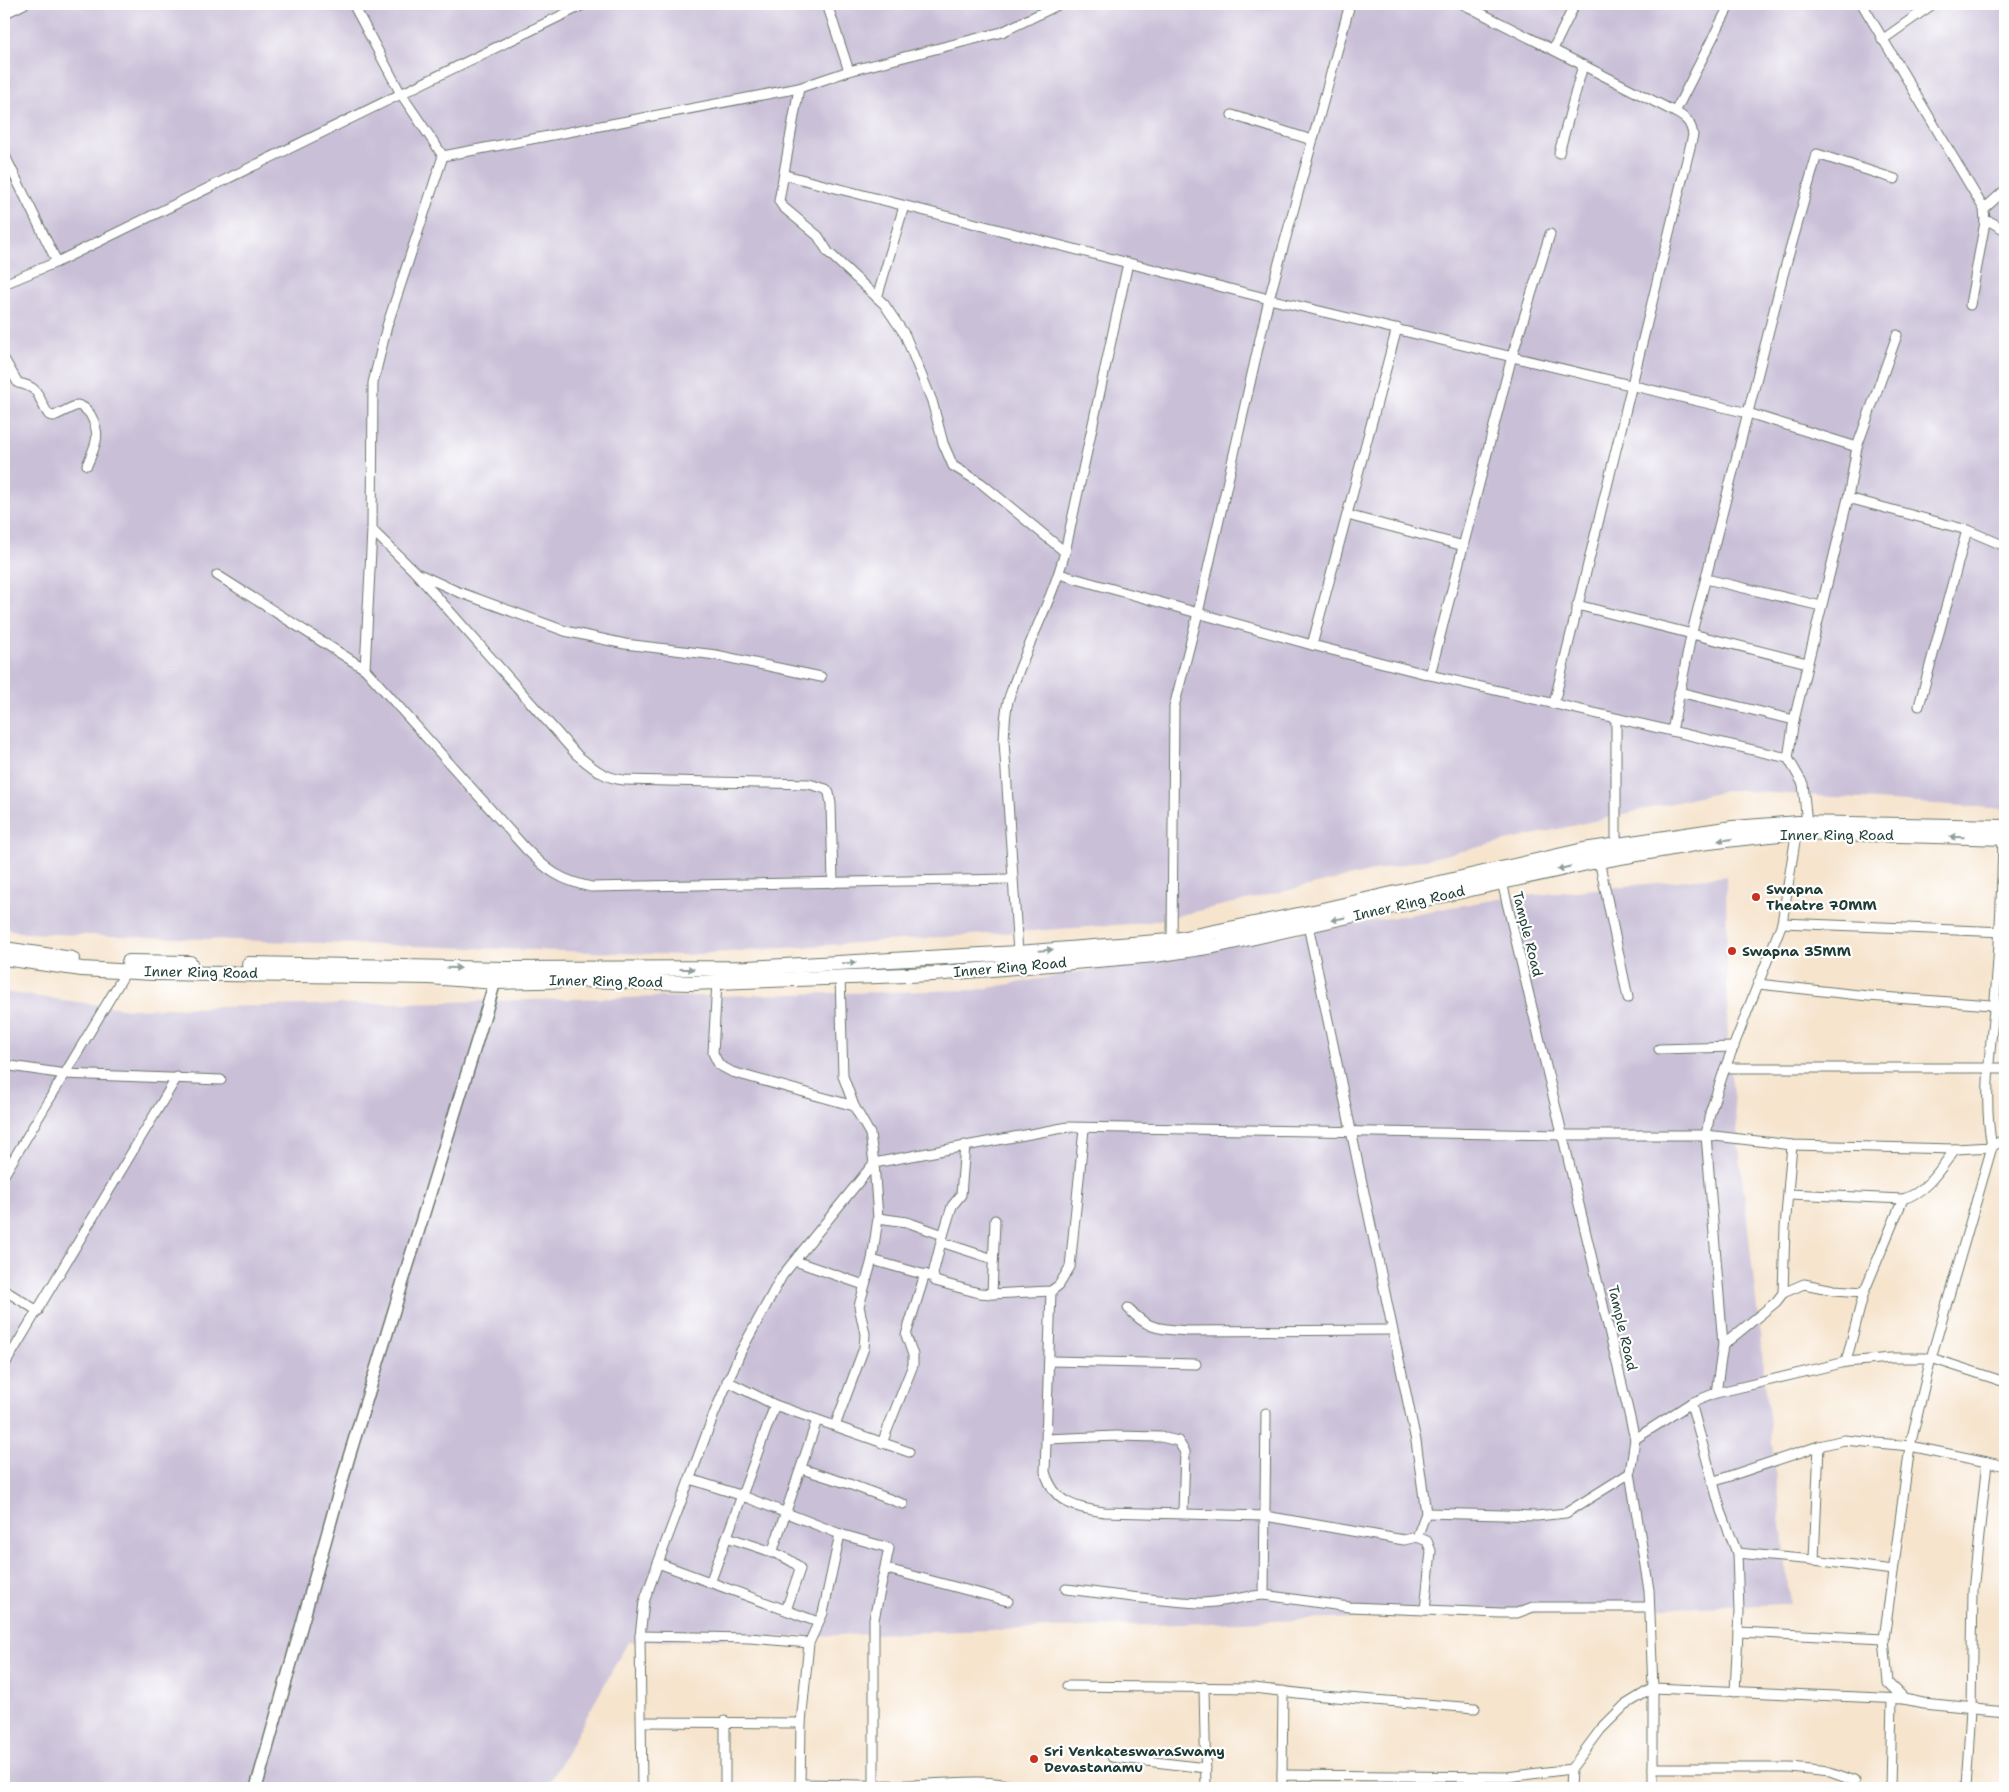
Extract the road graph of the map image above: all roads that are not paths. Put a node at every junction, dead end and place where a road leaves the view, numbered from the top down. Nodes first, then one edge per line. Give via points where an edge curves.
1 (24, 4) edge
2 (353, 4) edge
3 (585, 4) edge
4 (827, 4) edge
5 (1060, 4) edge
6 (1350, 4) edge
7 (1463, 4) edge
8 (1575, 4) edge
9 (1730, 4) edge
10 (1862, 4) edge
11 (1933, 4) edge
12 (4, 14) edge
13 (1882, 40) junction
14 (1553, 50) junction
15 (1583, 65) junction
16 (849, 71) junction
17 (800, 88) junction
18 (401, 94) junction
19 (1675, 112) junction
20 (1232, 115) dead end
21 (1312, 140) junction
22 (1559, 153) dead end
23 (4, 154) edge
24 (443, 156) junction
25 (785, 175) junction
26 (1895, 179) dead end
27 (2005, 190) edge
28 (904, 206) junction
29 (1984, 209) junction
30 (1985, 222) junction
31 (2005, 230) edge
32 (1550, 234) dead end
33 (57, 262) junction
34 (1128, 262) junction
35 (4, 284) edge
36 (877, 298) junction
37 (1269, 299) junction
38 (1970, 305) dead end
39 (1397, 328) junction
40 (1897, 335) dead end
41 (1512, 356) junction
42 (4, 359) edge
43 (1632, 386) junction
44 (1748, 413) junction
45 (1858, 447) junction
46 (87, 465) dead end
47 (1848, 498) junction
48 (1347, 516) junction
49 (372, 530) junction
50 (1967, 530) junction
51 (1464, 546) junction
52 (2005, 546) edge
53 (1066, 552) junction
54 (414, 571) junction
55 (1060, 574) junction
56 (217, 575) dead end
57 (1706, 579) junction
58 (1576, 605) junction
59 (1821, 606) junction
60 (1198, 613) junction
61 (1691, 636) junction
62 (1312, 645) junction
63 (1807, 663) junction
64 (365, 669) junction
65 (1430, 675) junction
66 (821, 677) dead end
67 (1679, 692) junction
68 (1554, 703) junction
69 (1919, 706) dead end
70 (1616, 719) junction
71 (1794, 720) junction
72 (1672, 731) junction
73 (1788, 758) junction
74 (1800, 827) junction
75 (2004, 834) edge
76 (1616, 844) junction
77 (1599, 860) junction
78 (1012, 879) junction
79 (1502, 882) junction
80 (833, 883) junction
81 (1782, 923) junction
82 (1308, 925) junction
83 (2003, 932) edge
84 (1174, 946) junction
85 (4, 949) edge
86 (1018, 953) junction
87 (4, 958) edge
88 (129, 966) junction
89 (505, 969) junction
90 (840, 976) junction
91 (717, 981) junction
92 (495, 982) junction
93 (1758, 984) junction
94 (1628, 998) dead end
95 (1995, 1006) junction
96 (2005, 1006) edge
97 (1734, 1047) junction
98 (1658, 1048) dead end
99 (4, 1066) edge
100 (1725, 1068) junction
101 (2005, 1068) edge
102 (1988, 1069) junction
103 (65, 1074) junction
104 (177, 1078) junction
105 (221, 1080) dead end
106 (854, 1106) junction
107 (1084, 1129) junction
108 (1351, 1132) junction
109 (1563, 1135) junction
110 (1706, 1136) junction
111 (2005, 1138) edge
112 (965, 1145) junction
113 (1792, 1145) junction
114 (1992, 1147) junction
115 (1955, 1149) junction
116 (874, 1163) junction
117 (5, 1171) edge
118 (1789, 1194) junction
119 (1903, 1199) junction
120 (878, 1218) junction
121 (995, 1220) dead end
122 (942, 1238) junction
123 (993, 1259) junction
124 (872, 1260) junction
125 (795, 1261) junction
126 (929, 1276) junction
127 (864, 1285) junction
128 (4, 1290) edge
129 (1051, 1291) junction
130 (1864, 1292) junction
131 (1783, 1293) junction
132 (992, 1294) junction
133 (1128, 1308) dead end
134 (38, 1311) junction
135 (1392, 1330) junction
136 (1723, 1346) junction
137 (1931, 1358) junction
138 (1049, 1360) junction
139 (1846, 1362) junction
140 (1196, 1364) dead end
141 (4, 1366) edge
142 (727, 1381) junction
143 (2005, 1382) edge
144 (1716, 1393) junction
145 (1690, 1403) junction
146 (775, 1404) junction
147 (1266, 1413) dead end
148 (817, 1420) junction
149 (835, 1426) junction
150 (1046, 1439) junction
151 (1635, 1439) junction
152 (882, 1443) junction
153 (1819, 1446) junction
154 (1910, 1446) junction
155 (909, 1452) dead end
156 (1987, 1462) junction
157 (2005, 1466) edge
158 (802, 1469) junction
159 (1630, 1473) junction
160 (690, 1479) junction
161 (1712, 1482) junction
162 (742, 1496) junction
163 (902, 1504) dead end
164 (786, 1512) junction
165 (1183, 1513) junction
166 (1426, 1513) junction
167 (1265, 1516) junction
168 (840, 1534) junction
169 (727, 1537) junction
170 (1417, 1537) junction
171 (772, 1553) junction
172 (1737, 1553) junction
173 (1814, 1560) junction
174 (658, 1563) junction
175 (886, 1569) junction
176 (1893, 1570) junction
177 (710, 1583) junction
178 (1066, 1589) dead end
179 (1264, 1595) junction
180 (1008, 1601) dead end
181 (1649, 1607) junction
182 (786, 1610) junction
183 (1425, 1610) junction
184 (818, 1622) junction
185 (1738, 1632) junction
186 (640, 1636) junction
187 (1884, 1639) junction
188 (809, 1643) junction
189 (1067, 1686) dead end
190 (1204, 1687) junction
191 (1653, 1688) junction
192 (1283, 1691) junction
193 (1735, 1692) junction
194 (1904, 1699) junction
195 (1892, 1700) junction
196 (1475, 1708) dead end
197 (1971, 1709) junction
198 (2005, 1711) edge
199 (725, 1721) junction
200 (642, 1722) junction
201 (801, 1722) junction
202 (1112, 1757) dead end
203 (1206, 1768) junction
204 (1653, 1768) junction
205 (1570, 1770) junction
206 (1282, 1775) junction
207 (1854, 1781) dead end
208 (874, 1785) junction
209 (800, 1786) edge
210 (256, 1788) edge
211 (642, 1788) edge
212 (725, 1788) edge
213 (1018, 1788) edge
214 (1206, 1788) edge
215 (1282, 1788) edge
216 (1570, 1788) edge
217 (1653, 1788) edge
218 (1890, 1788) edge
219 (1966, 1788) edge

1 - 12 street
2 - 18 street
3 - 18 street
4 - 16 street
5 - 16 street via 1002,32
6 - 21 street
7 - 14 street
8 - 14 street
9 - 19 street
10 - 13 street
11 - 13 street
13 - 29 street
14 - 15 street
15 - 19 street
15 - 22 street
16 - 17 street
17 - 24 street
17 - 25 street
18 - 24 street
18 - 33 street
19 - 43 street via 1687,119 1693,135
20 - 21 street
21 - 37 street
23 - 33 street
24 - 49 street via 377,360 373,382
25 - 28 street
25 - 36 street via 779,193 783,207 818,236 828,252
26 - 44 street via 1817,154
27 - 29 street
28 - 34 street
28 - 36 street
29 - 30 street
30 - 31 street
30 - 38 street
32 - 41 street
33 - 35 street
34 - 37 street
34 - 53 street
36 - 53 street via 904,335 932,401 953,466 981,483
37 - 39 street
37 - 60 street
39 - 41 street
39 - 48 street
40 - 45 street
41 - 43 street
41 - 51 street
42 - 46 street via 18,383 37,390 49,415 54,416 77,405 86,410 96,425 98,436
43 - 44 street
43 - 58 street
44 - 45 street
44 - 57 street
45 - 47 street
47 - 50 street
47 - 59 street
48 - 51 street
48 - 62 street
49 - 54 street
49 - 64 street
50 - 52 street
50 - 69 street
51 - 65 street
53 - 55 street
54 - 66 street via 456,591 565,631 625,644 716,655
54 - 80 street via 571,748 597,772 611,779 624,780 799,783 826,789 831,804
55 - 60 street
55 - 78 street via 1010,692 1005,716
56 - 64 street
57 - 59 street
57 - 61 street
58 - 61 street
58 - 68 street
59 - 63 street
60 - 62 street
60 - 84 street via 1174,707
61 - 63 street
61 - 67 street
62 - 65 street
63 - 71 street
64 - 80 street via 526,849 548,871 568,882 591,887
65 - 68 street
67 - 71 street
67 - 72 street
68 - 70 street
70 - 72 street
70 - 76 street
71 - 73 street
72 - 73 street
73 - 74 street via 1803,784
74 - 75 main road, Inner Ring Road
74 - 76 main road, Inner Ring Road via 1733,828
74 -> 77 main road, Inner Ring Road
74 - 81 street
75 - 83 street
76 - 84 main road, Inner Ring Road
77 -> 79 main road, Inner Ring Road
77 - 94 street
78 - 80 street
78 - 86 street
79 -> 82 main road, Inner Ring Road
79 - 109 street, Tample Road
81 - 83 street
81 - 93 street
82 - 84 main road, Inner Ring Road via 1241,941
82 - 108 street
83 - 95 street
86 -> 84 main road, Inner Ring Road
84 - 90 main road, Inner Ring Road via 933,974
85 - 88 main road, Inner Ring Road
89 -> 86 main road, Inner Ring Road via 748,968
87 - 88 main road, Inner Ring Road via 74,968
88 -> 89 main road, Inner Ring Road
88 - 92 main road, Inner Ring Road via 153,973 430,977
88 - 103 street
89 - 92 street
90 - 91 main road, Inner Ring Road
90 - 106 street via 843,1076
91 - 92 main road, Inner Ring Road
91 - 106 street via 712,1053 718,1065 732,1072
92 - 210 street via 348,1460
93 - 95 street
93 - 97 street
95 - 96 street
95 - 102 street
97 - 98 street
97 - 100 street
99 - 103 street
100 - 102 street
100 - 110 street
101 - 102 street
102 - 114 street via 1987,1111
103 - 104 street
103 - 117 street
104 - 105 street
104 - 134 street
106 - 116 street via 870,1134
107 - 108 street
107 - 112 street via 1068,1127
107 - 129 street via 1072,1258 1066,1274
108 - 109 street
108 - 135 street
109 - 110 street
109 - 151 street, Tample Road
110 - 113 street
110 - 136 street
111 - 114 street
112 - 116 street
112 - 122 street via 961,1195 952,1206
113 - 115 street
113 - 118 street
114 - 115 street
114 - 137 street
115 - 119 street via 1936,1176 1911,1197
116 - 120 street
116 - 125 street
118 - 119 street
118 - 131 street
119 - 130 street
120 - 122 street via 906,1222
120 - 124 street
121 - 123 street
122 - 123 street
122 - 126 street
123 - 132 street
124 - 126 street
124 - 127 street
125 - 127 street
125 - 142 street via 782,1276
126 - 132 street via 944,1285
126 - 152 street via 906,1336 913,1365
127 - 149 street via 859,1306 865,1334 864,1348
128 - 134 street
129 - 132 street
129 - 138 street
130 - 131 street via 1804,1284
130 - 139 street
131 - 136 street
133 - 135 street via 1138,1319 1155,1329
134 - 141 street
135 - 166 street via 1416,1441
136 - 144 street
137 - 139 street
137 - 143 street
137 - 154 street
138 - 140 street
138 - 150 street
139 - 144 street
142 - 146 street
142 - 160 street
144 - 145 street
145 - 151 street
145 - 161 street
146 - 148 street
146 - 162 street
147 - 167 street
148 - 149 street
148 - 158 street
149 - 152 street
150 - 165 street via 1045,1472 1049,1485 1060,1499 1078,1507 1104,1512
150 - 165 street via 1116,1436 1161,1437 1178,1441 1185,1452
151 - 159 street, Tample Road
152 - 155 street
153 - 154 street via 1844,1440
153 - 161 street
153 - 173 street
154 - 156 street
154 - 176 street
156 - 157 street
156 - 197 street via 1973,1590
158 - 163 street
158 - 164 street
159 - 166 street via 1566,1513 1537,1516
159 - 181 street, Tample Road
160 - 162 street
160 - 174 street
161 - 172 street
162 - 164 street
162 - 169 street
164 - 168 street
164 - 171 street
165 - 167 street
166 - 170 street
167 - 170 street via 1404,1540
167 - 179 street
168 - 175 street via 890,1548
168 - 184 street via 823,1613
169 - 171 street
169 - 177 street
170 - 183 street via 1427,1541 1431,1551
171 - 182 street via 792,1561 800,1569
172 - 173 street
172 - 185 street
173 - 176 street
174 - 177 street
174 - 186 street via 644,1602
175 - 180 street
175 - 208 street via 874,1619
176 - 187 street
177 - 182 street
178 - 179 street via 1200,1603
179 - 183 street via 1349,1607
181 - 183 street via 1533,1607 1517,1613
181 - 191 street, Tample Road
182 - 184 street
184 - 188 street
185 - 187 street
185 - 193 street
186 - 188 street via 750,1638
186 - 200 street
187 - 194 street via 1888,1683
188 - 201 street
189 - 190 street
190 - 192 street
190 - 203 street
191 - 193 street
191 - 204 street, Tample Road
191 - 205 street via 1625,1704
192 - 196 street
192 - 206 street
193 - 195 street
194 - 195 street
194 - 197 street
195 - 218 street
197 - 198 street
197 - 219 street
199 - 200 street
199 - 201 street
199 - 212 street
200 - 211 street
201 - 209 street
202 - 203 street
203 - 214 street
204 - 207 street via 1790,1768 1830,1772
204 - 217 street, Tample Road
205 - 206 street via 1507,1777
205 - 216 street
206 - 215 street
208 - 209 street
208 - 213 street via 976,1782

